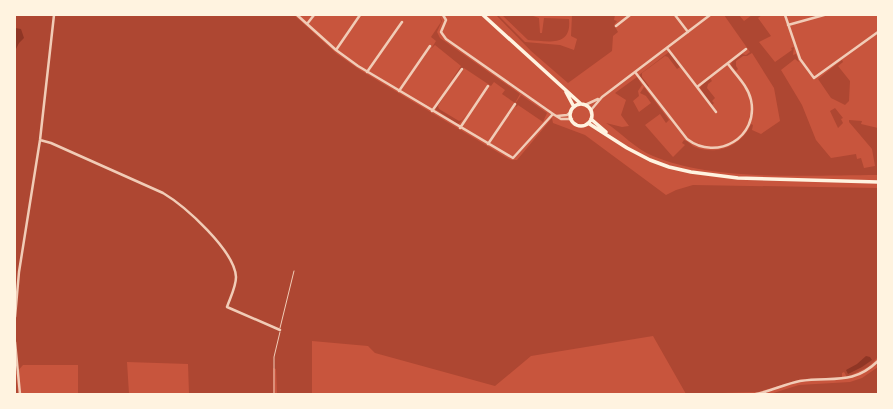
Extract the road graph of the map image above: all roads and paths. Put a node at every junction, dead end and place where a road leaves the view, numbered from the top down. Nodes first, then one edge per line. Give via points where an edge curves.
1 (54, 15) edge
2 (297, 15) edge
3 (314, 15) edge
4 (360, 15) edge
5 (443, 15) edge
6 (483, 15) edge
7 (630, 15) edge
8 (675, 15) edge
9 (710, 15) edge
10 (785, 15) edge
11 (824, 15) edge
12 (402, 22) dead end
13 (307, 24) junction
14 (788, 25) junction
15 (616, 26) dead end
16 (688, 32) junction
17 (878, 32) edge
18 (430, 46) dead end
19 (667, 48) junction
20 (746, 49) dead end
21 (336, 50) junction
22 (728, 64) junction
23 (462, 69) dead end
24 (367, 72) junction
25 (635, 72) junction
26 (488, 86) dead end
27 (697, 87) junction
28 (563, 88) junction
29 (399, 91) junction
30 (602, 97) junction
31 (515, 104) dead end
32 (583, 104) junction
33 (574, 107) junction
34 (591, 110) junction
35 (432, 111) junction
36 (571, 112) junction
37 (716, 112) dead end
38 (553, 114) junction
39 (557, 116) junction
40 (572, 119) junction
41 (591, 119) junction
42 (588, 124) junction
43 (460, 128) junction
44 (610, 136) junction
45 (40, 140) junction
46 (488, 144) junction
47 (878, 182) edge
48 (294, 271) dead end
49 (15, 316) edge
50 (280, 330) junction
51 (15, 342) edge
52 (878, 361) edge
53 (20, 394) edge
54 (274, 394) edge
55 (756, 394) edge

1 - 45 street
2 - 13 street
3 - 13 street
4 - 21 street
5 - 38 street via 446,20 441,32 446,39
6 - 28 main road
7 - 15 street
8 - 16 street
9 - 16 street
10 - 14 street
11 - 14 street
12 - 24 street
13 - 21 street
14 - 17 street via 800,59 814,78
16 - 19 street
18 - 29 street
19 - 25 street
19 - 27 street
20 - 22 street
21 - 24 street
22 - 25 street via 748,91 752,115 741,137 731,145 715,149 699,146 687,139
22 - 27 street
23 - 35 street
24 - 29 street
25 - 30 street
26 - 43 street
27 - 37 street
28 - 32 main road
28 - 33 main road
29 - 35 street
30 - 32 street
30 - 34 street
31 - 46 street
32 - 33 main road
32 - 34 main road
33 - 36 main road
34 - 41 main road
35 - 43 street
36 - 39 street
36 - 40 main road
38 - 39 street
38 - 46 street via 514,158
39 - 40 street
40 - 42 main road via 580,125
41 - 42 main road
41 - 44 main road
42 - 44 main road
43 - 46 street
44 - 47 main road via 627,148 670,167 715,176
45 - 49 street via 19,272
45 - 50 street via 150,187 175,201 217,241 234,268 236,281 227,307
48 - 50 lane
50 - 54 lane via 274,357
51 - 53 street
52 - 55 street via 852,378 798,381

